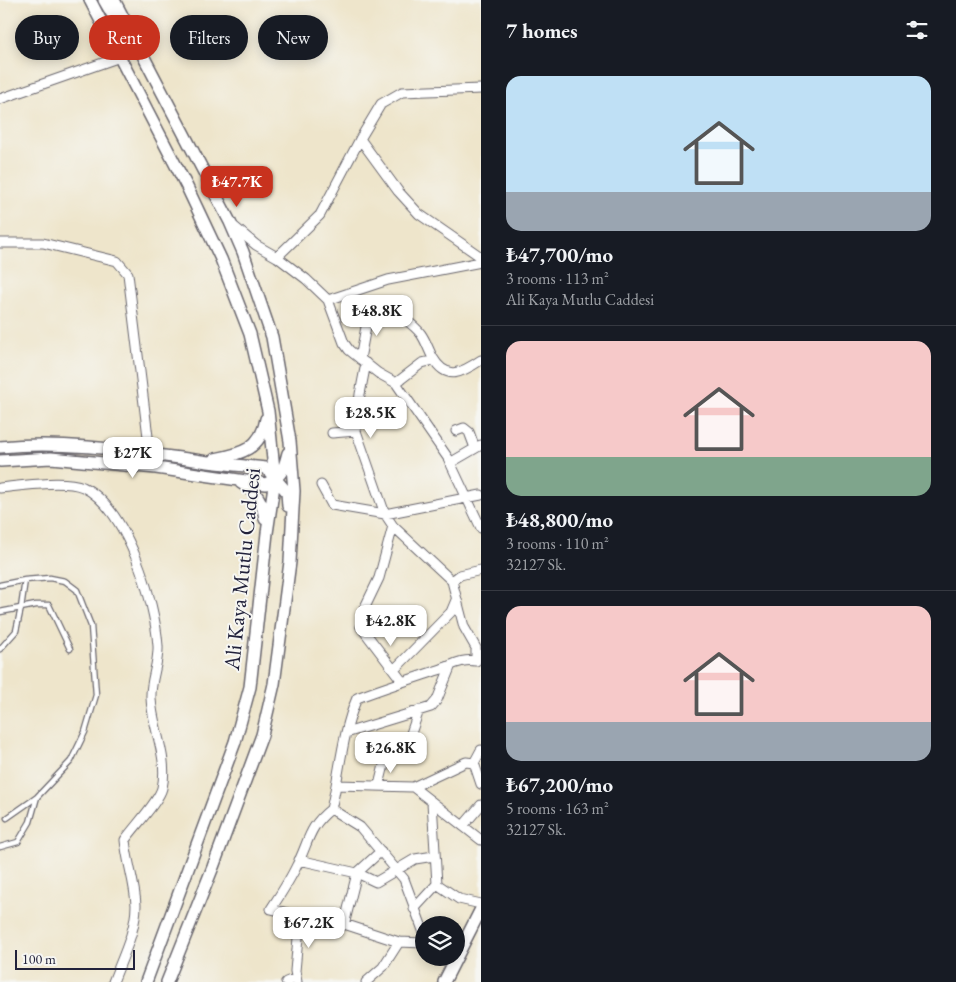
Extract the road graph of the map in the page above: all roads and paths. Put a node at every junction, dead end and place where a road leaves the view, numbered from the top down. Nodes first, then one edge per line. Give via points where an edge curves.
1 (90, 0) edge
2 (104, 0) edge
3 (114, 0) edge
4 (98, 15) edge
5 (113, 15) edge
6 (121, 15) edge
7 (111, 60) edge
8 (122, 60) edge
9 (144, 60) edge
10 (481, 89) edge
11 (0, 99) edge
12 (360, 139) junction
13 (230, 222) junction
14 (0, 243) edge
15 (256, 245) junction
16 (243, 252) junction
17 (481, 257) edge
18 (277, 258) junction
19 (481, 262) edge
20 (328, 300) junction
21 (434, 360) junction
22 (481, 360) edge
23 (363, 361) junction
24 (396, 383) junction
25 (268, 411) junction
26 (356, 431) junction
27 (456, 431) dead end
28 (332, 433) dead end
29 (290, 441) junction
30 (0, 447) edge
31 (478, 447) edge
32 (150, 453) junction
33 (0, 461) edge
34 (203, 462) junction
35 (450, 463) junction
36 (235, 479) junction
37 (270, 482) junction
38 (321, 485) dead end
39 (0, 488) edge
40 (481, 495) edge
41 (467, 499) junction
42 (385, 514) junction
43 (393, 526) junction
44 (481, 528) edge
45 (267, 533) junction
46 (291, 535) junction
47 (481, 570) edge
48 (25, 580) junction
49 (452, 581) junction
50 (0, 585) edge
51 (456, 599) junction
52 (21, 608) junction
53 (0, 612) edge
54 (478, 647) edge
55 (0, 649) edge
56 (70, 649) dead end
57 (479, 664) edge
58 (451, 665) junction
59 (394, 670) junction
60 (402, 681) junction
61 (419, 710) junction
62 (346, 733) junction
63 (481, 750) edge
64 (474, 763) junction
65 (336, 784) junction
66 (481, 784) edge
67 (379, 786) junction
68 (413, 787) junction
69 (37, 797) junction
70 (432, 802) junction
71 (481, 805) edge
72 (331, 810) junction
73 (8, 818) dead end
74 (463, 826) junction
75 (481, 840) edge
76 (0, 847) edge
77 (380, 850) junction
78 (434, 856) junction
79 (299, 860) junction
80 (397, 870) junction
81 (357, 873) junction
82 (437, 884) junction
83 (481, 904) edge
84 (414, 909) junction
85 (481, 909) edge
86 (300, 916) junction
87 (417, 916) edge
88 (344, 925) junction
89 (465, 938) edge
90 (399, 942) junction
91 (415, 943) edge
92 (450, 966) edge
93 (296, 980) edge
94 (113, 982) edge
95 (146, 982) edge
96 (167, 982) edge
97 (286, 982) edge
98 (366, 982) edge
99 (444, 982) edge

1 - 4 main road, Ali Kaya Mutlu Caddesi
2 - 5 main road
3 - 6 main road, Ali Kaya Mutlu Caddesi
7 - 11 street
8 - 25 main road, Ali Kaya Mutlu Caddesi via 221,259 250,334
9 - 13 main road, Ali Kaya Mutlu Caddesi
10 - 12 street via 402,92 381,104
12 - 17 street via 418,214
12 - 18 street via 320,215
13 - 15 street
13 - 16 main road, Ali Kaya Mutlu Caddesi
14 - 32 street via 43,243 117,261 128,274
15 - 16 street
15 - 18 street
16 - 29 main road, Ali Kaya Mutlu Caddesi via 272,337
18 - 20 street via 306,278
19 - 20 street via 388,280
20 - 23 street via 344,343
21 - 22 street via 443,371 455,374
21 - 23 street via 416,328 388,309 376,307 368,316
21 - 24 street via 422,363
23 - 24 street
23 - 26 street
24 - 35 street
25 - 34 main road via 264,431 251,448
25 - 37 main road, Ali Kaya Mutlu Caddesi
26 - 28 street
26 - 42 street
27 - 31 street via 464,428
29 - 37 main road via 283,472
29 - 46 main road, Ali Kaya Mutlu Caddesi via 294,491
30 - 32 main road via 31,444
31 - 35 street
32 - 34 main road
33 - 36 main road via 51,458
34 - 37 main road via 266,468
35 - 41 street
36 - 37 main road
36 - 45 main road via 253,490 263,506
37 - 45 main road, Ali Kaya Mutlu Caddesi
37 - 46 main road via 287,492
38 - 42 street via 332,506
39 - 94 street via 63,484 82,487 98,498 114,515 132,546 148,593 158,649 151,699 164,777 162,790 125,840 136,904 134,923
40 - 41 street
41 - 42 street
41 - 44 street
42 - 43 street
43 - 49 street
43 - 59 street via 361,627
45 - 95 main road, Ali Kaya Mutlu Caddesi via 250,686 236,742
46 - 96 main road, Ali Kaya Mutlu Caddesi via 274,684 262,735
47 - 49 street via 460,575
48 - 50 lane
48 - 52 lane
48 - 69 lane via 50,578 65,581 76,590 91,626 96,695 72,761
49 - 51 street
51 - 54 street via 464,627
51 - 59 street via 451,612
52 - 53 lane
52 - 55 lane via 16,631
52 - 56 lane via 49,605
54 - 57 street
57 - 58 street via 469,659
58 - 60 street
58 - 61 street via 437,700 431,707
59 - 60 street
60 - 62 street via 357,698
61 - 62 street
61 - 67 street via 407,745 384,765
62 - 65 street
63 - 64 street
64 - 66 street
64 - 68 street via 466,762
65 - 67 street
65 - 72 street
67 - 68 street
68 - 70 street
69 - 73 lane
69 - 76 lane via 30,822 18,842
70 - 74 street
70 - 78 street
71 - 74 street
72 - 77 street via 360,827
72 - 79 street via 311,830
74 - 75 street
77 - 80 street
77 - 81 street
78 - 80 street via 415,859
78 - 82 street
79 - 81 street
79 - 86 street via 271,909
80 - 81 street via 376,882
80 - 84 street via 404,879
81 - 88 street
82 - 83 street via 460,899
82 - 84 street
84 - 87 street
85 - 89 main road
86 - 88 street
86 - 93 street
88 - 90 street
90 - 91 street
90 - 98 street via 383,967
92 - 99 main road
93 - 97 street

